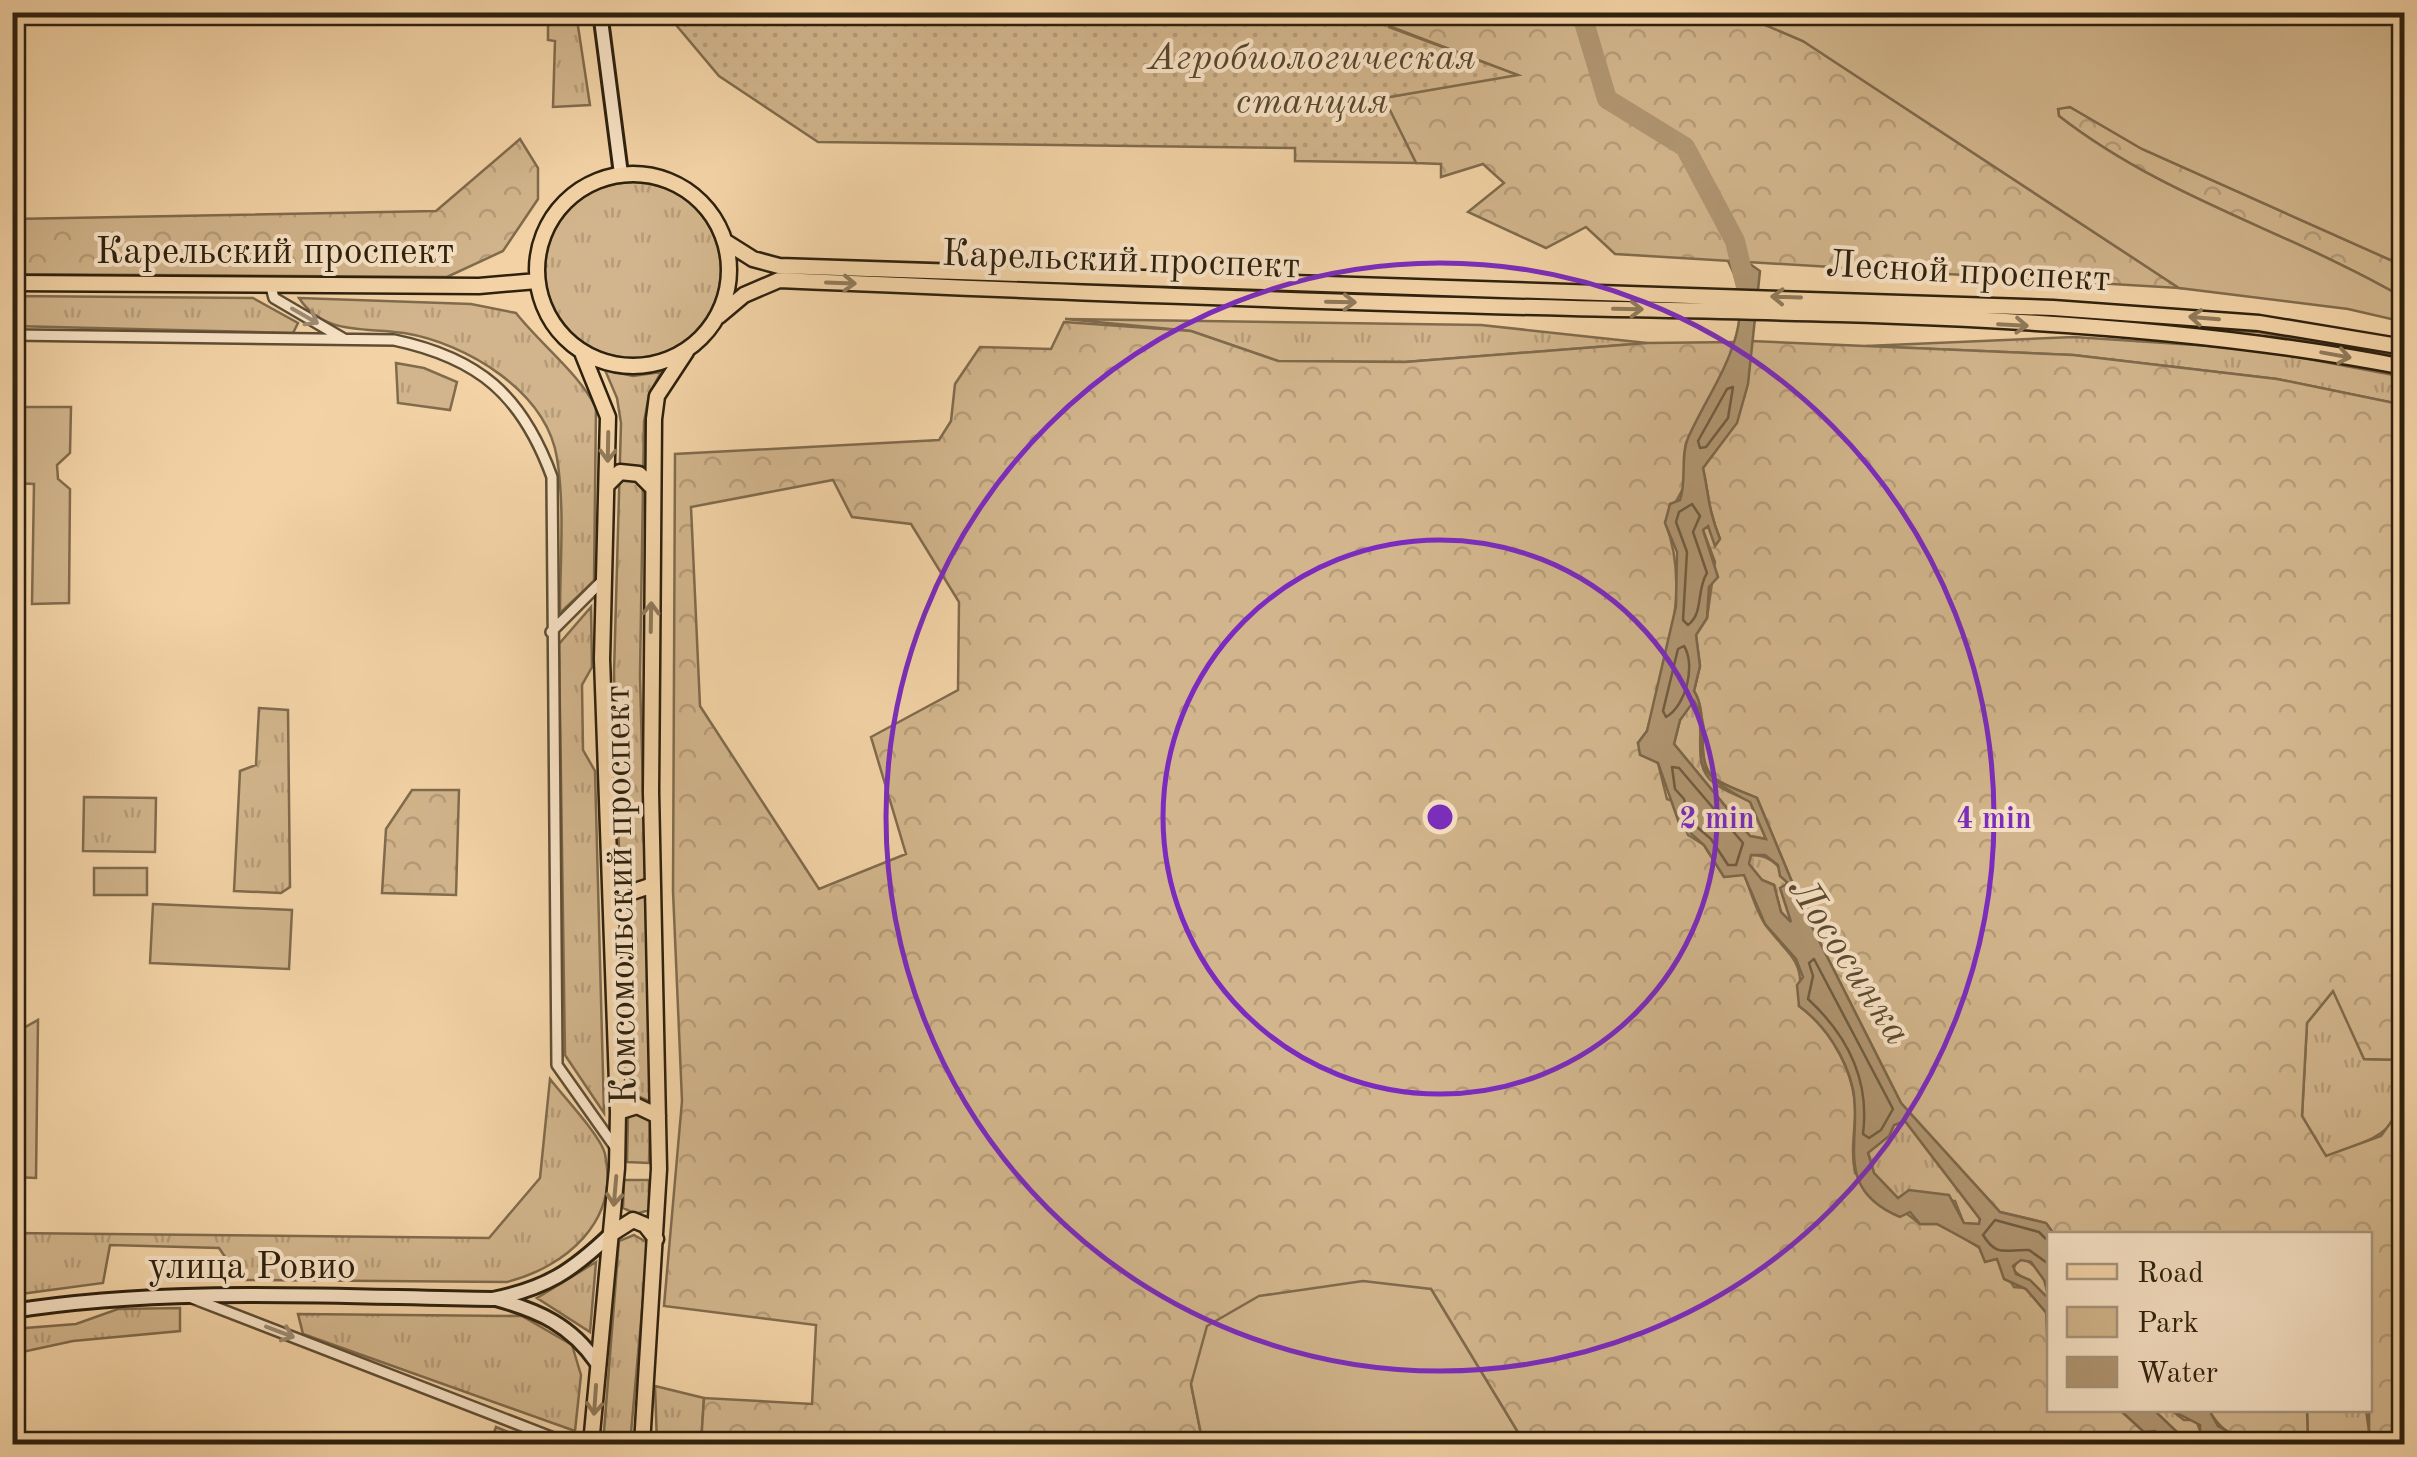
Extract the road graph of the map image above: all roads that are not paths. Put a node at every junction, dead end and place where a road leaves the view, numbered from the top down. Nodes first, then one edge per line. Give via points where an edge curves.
1 (600, 12) edge
2 (621, 174) junction
3 (726, 242) junction
4 (1200, 280) junction
5 (537, 281) junction
6 (12, 283) edge
7 (271, 287) junction
8 (1526, 290) joint
9 (1200, 298) junction
10 (1530, 307) joint
11 (719, 316) junction
12 (12, 335) edge
13 (345, 340) junction
14 (2404, 348) edge
15 (686, 352) junction
16 (582, 354) junction
17 (2404, 368) edge
18 (608, 484) junction
19 (652, 487) junction
20 (604, 579) junction
21 (551, 632) junction
22 (653, 884) junction
23 (610, 886) junction
24 (618, 1112) junction
25 (658, 1116) junction
26 (617, 1150) junction
27 (611, 1234) junction
28 (656, 1239) junction
29 (190, 1297) junction
30 (493, 1299) junction
31 (12, 1310) edge
32 (598, 1362) junction
33 (569, 1444) edge
34 (591, 1444) edge
35 (642, 1444) edge

1 - 2 main road
2 - 3 main road via 684,188 714,216
2 - 5 main road via 571,196 546,226
3 - 4 main road, Карельский проспект via 779,266
3 - 11 main road via 729,284
4 - 8 main road, Карельский проспект
4 - 9 main road
5 - 7 main road, Карельский проспект
5 - 16 main road via 556,331
6 - 7 main road, Карельский проспект
7 -> 13 street via 274,298
14 -> 8 main road, Лесной проспект via 2190,316
9 -> 10 main road, Карельский проспект
11 -> 9 main road, Карельский проспект via 744,295 779,280
10 -> 17 main road, Лесной проспект via 2259,341
11 - 15 main road
12 - 13 street
13 - 21 street via 394,340 443,353 493,382 528,420 552,477
15 - 16 main road via 658,364 630,365
15 - 19 main road, Комсомольский проспект via 657,396
16 -> 18 main road, Комсомольский проспект via 608,417
18 - 19 main road via 620,472 639,474
18 - 20 main road, Комсомольский проспект
22 -> 19 main road, Комсомольский проспект
20 - 21 street
20 - 23 main road, Комсомольский проспект
21 - 26 street via 557,1065
22 - 23 main road via 632,892
22 - 25 main road, Комсомольский проспект
23 - 24 main road, Комсомольский проспект
24 - 25 main road via 637,1106
24 - 26 main road, Комсомольский проспект
25 - 28 main road, Комсомольский проспект
26 -> 27 main road, Комсомольский проспект
27 - 28 main road via 633,1220
27 - 30 main road, улица Ровио via 554,1280
27 - 32 main road, Комсомольский проспект
28 - 35 main road, Комсомольский проспект
29 - 30 main road, улица Ровио
29 - 31 main road, улица Ровио
29 -> 33 street
30 - 32 main road, улица Ровио via 560,1324
32 -> 34 main road, Комсомольский проспект

